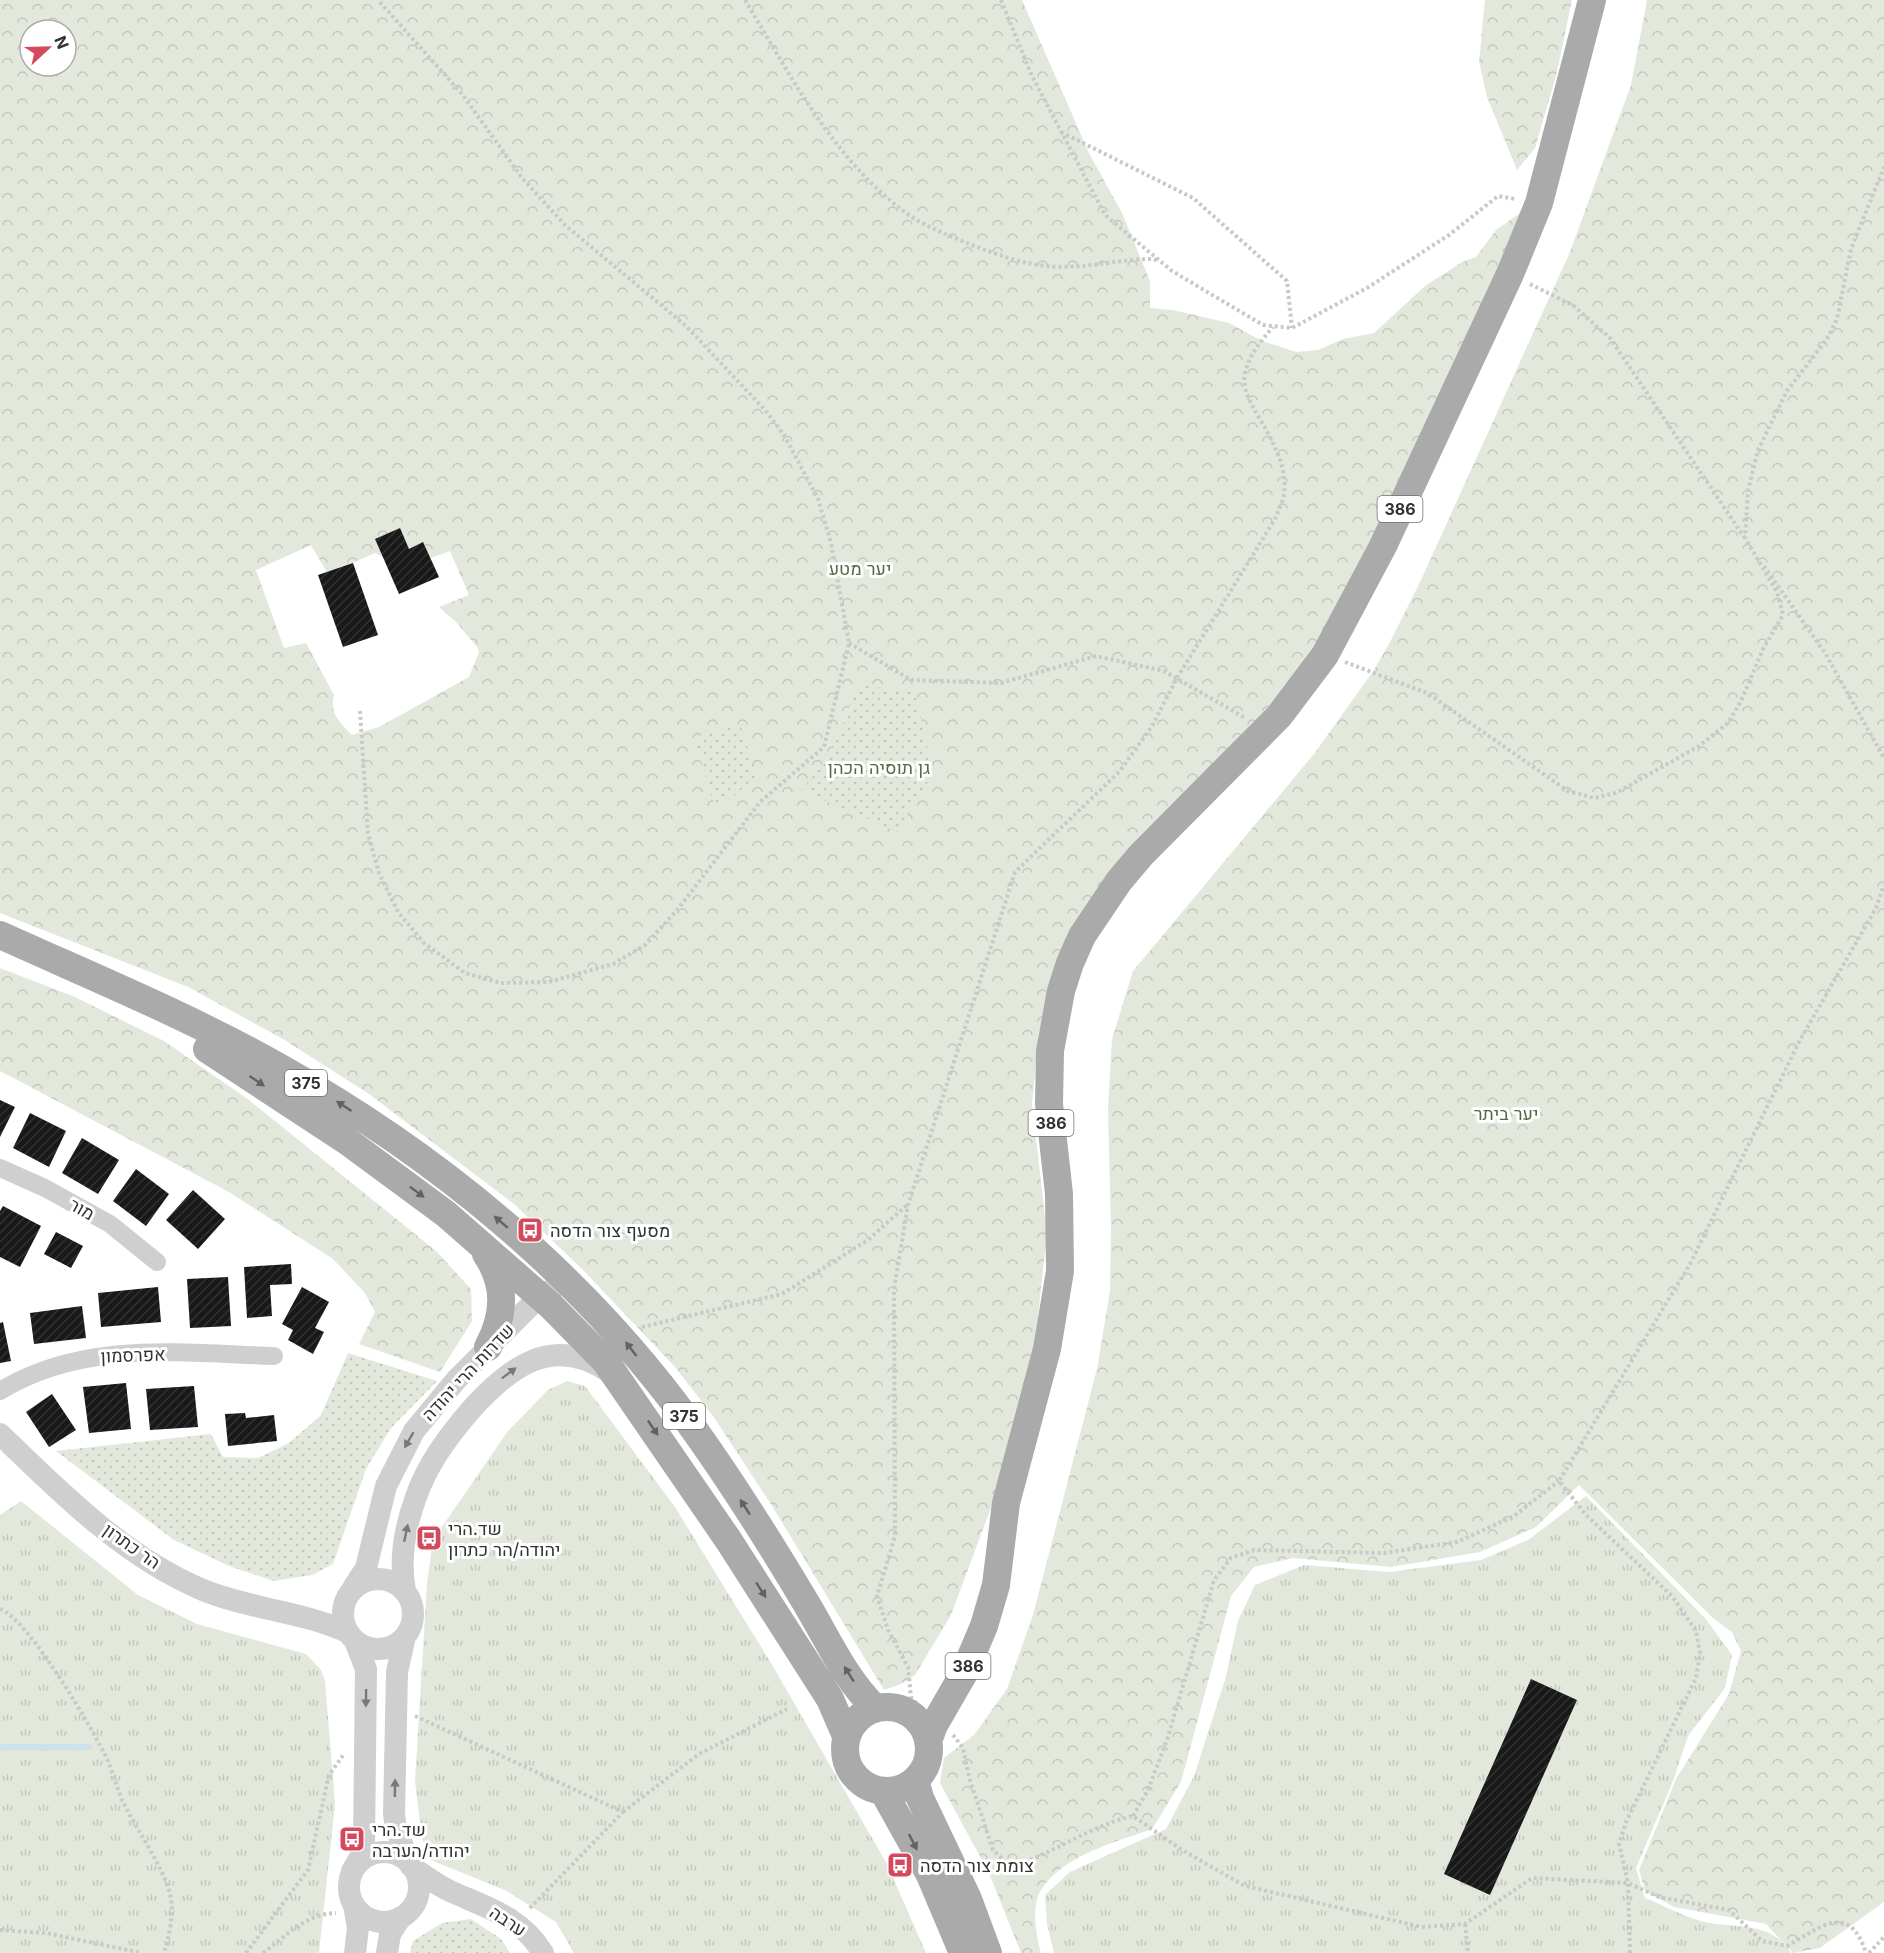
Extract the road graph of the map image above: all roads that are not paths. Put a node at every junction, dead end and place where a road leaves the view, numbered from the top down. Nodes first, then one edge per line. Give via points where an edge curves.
1 (1592, 0) edge
2 (0, 935) edge
3 (0, 949) edge
4 (0, 1168) edge
5 (475, 1237) junction
6 (157, 1262) dead end
7 (576, 1289) junction
8 (540, 1296) junction
9 (488, 1347) junction
10 (274, 1356) dead end
11 (620, 1380) junction
12 (0, 1391) edge
13 (0, 1434) edge
14 (405, 1591) junction
15 (350, 1593) junction
16 (289, 1613) junction
17 (405, 1636) junction
18 (351, 1637) junction
19 (875, 1708) junction
20 (922, 1720) junction
21 (846, 1736) junction
22 (915, 1780) junction
23 (883, 1791) junction
24 (411, 1866) junction
25 (352, 1871) junction
26 (466, 1897) junction
27 (354, 1908) junction
28 (406, 1913) junction
29 (355, 1953) edge
30 (387, 1953) edge
31 (543, 1953) edge
32 (963, 1953) edge
33 (988, 1953) edge

1 - 20 main road, 386 via 1539,203 1383,546 1325,655 1279,716 1141,855 1082,936 1061,991 1050,1051 1060,1271 1047,1349 1006,1503 996,1585 975,1650
7 -> 2 main road, 375 via 443,1174 326,1095 161,1007
3 -> 5 main road, 375 via 146,1014 230,1062 347,1141
4 - 6 street, מור via 110,1224
5 - 8 main road, 375
5 - 9 main road via 494,1266 502,1296 501,1316
7 - 8 street via 554,1289
19 -> 7 main road, 375 via 855,1685 777,1556 688,1421 618,1332
8 - 9 street, שדרות הרי יהודה
8 - 11 main road, 375
9 -> 15 street, שדרות הרי יהודה via 432,1407 405,1447 386,1486 366,1568
10 - 12 street, אפרסמון via 140,1352 96,1355 56,1365
14 -> 11 street, שדרות הרי יהודה via 402,1554 416,1497 440,1448 496,1384 535,1359 563,1355 591,1361
11 -> 21 main road, 375 via 830,1699
13 - 16 street, הר כתרון via 62,1494 157,1565 203,1590
14 - 15 street via 395,1583 375,1578
14 - 17 street via 413,1614
15 - 16 street, הר כתרון via 330,1607
15 - 18 street via 343,1621
16 - 18 street, הר כתרון
17 - 18 street via 384,1649 372,1649
24 -> 17 street via 394,1814 397,1672
18 -> 25 street via 366,1669 364,1843
19 - 20 main road via 896,1707
19 - 21 main road via 857,1719
20 - 22 main road via 927,1762
21 - 23 main road, 375 via 845,1757 853,1775 864,1785
22 - 23 main road via 904,1788
22 - 33 main road
23 -> 32 main road via 930,1875
24 - 25 street via 393,1853 381,1852 359,1862
24 - 26 street, ערבה
24 - 28 street via 418,1887
25 - 27 street via 350,1893
26 - 28 street via 438,1900
26 - 31 street, ערבה via 516,1923
27 - 28 street via 378,1921 390,1921
27 - 29 street via 358,1928
28 - 30 street via 390,1934

